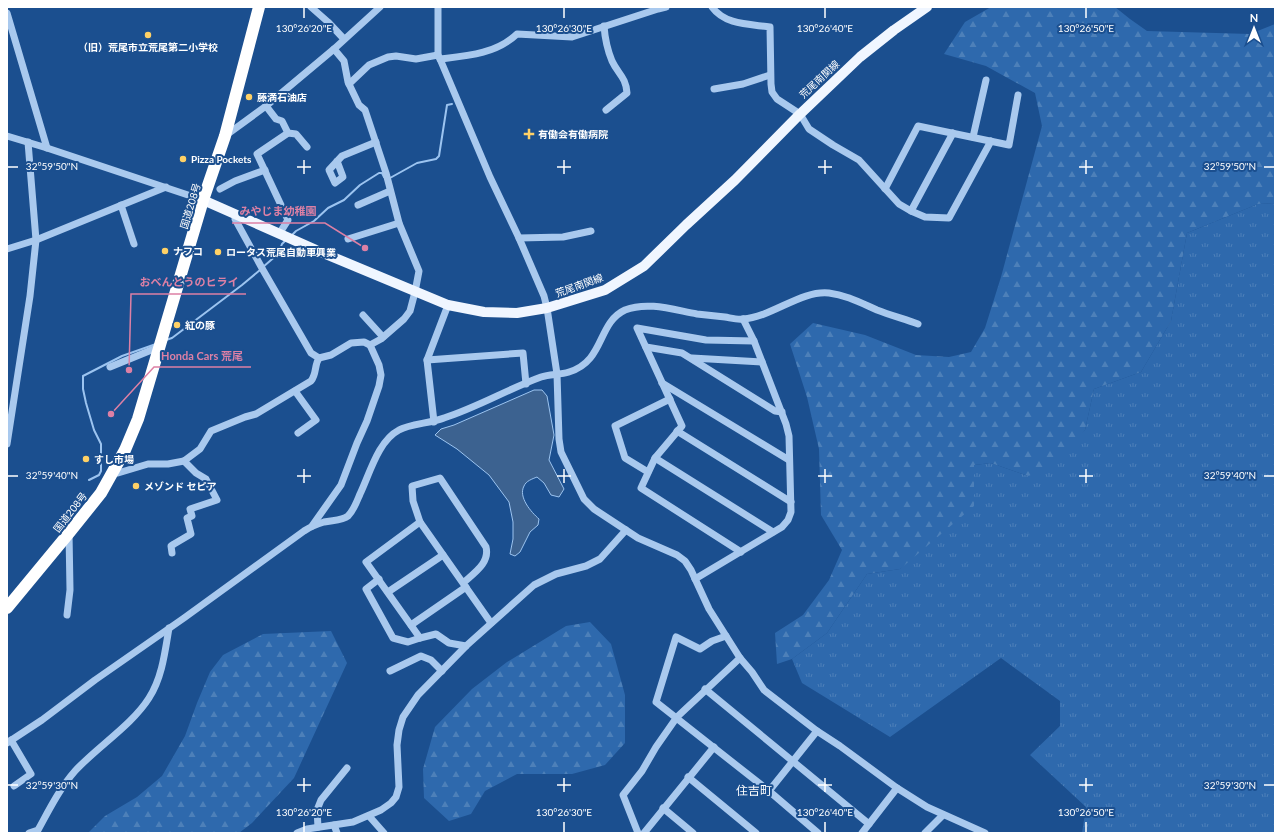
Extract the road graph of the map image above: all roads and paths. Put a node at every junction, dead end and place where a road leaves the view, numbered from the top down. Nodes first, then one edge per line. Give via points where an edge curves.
1 (259, 7) edge
2 (311, 7) edge
3 (380, 7) edge
4 (438, 7) edge
5 (666, 7) edge
6 (712, 7) edge
7 (927, 7) edge
8 (7, 13) edge
9 (604, 26) junction
10 (344, 39) junction
11 (334, 49) junction
12 (439, 57) junction
13 (770, 74) junction
14 (986, 80) dead end
15 (349, 84) junction
16 (714, 89) dead end
17 (1018, 95) dead end
18 (266, 106) junction
19 (606, 110) dead end
20 (800, 114) junction
21 (288, 133) junction
22 (953, 133) junction
23 (7, 136) edge
24 (224, 136) junction
25 (973, 137) junction
26 (991, 141) junction
27 (28, 142) junction
28 (376, 142) junction
29 (307, 147) dead end
30 (47, 148) junction
31 (337, 161) dead end
32 (265, 170) junction
33 (166, 187) junction
34 (220, 189) dead end
35 (886, 189) junction
36 (390, 191) junction
37 (203, 200) junction
38 (121, 205) junction
39 (358, 205) dead end
40 (911, 211) junction
41 (238, 216) junction
42 (399, 224) junction
43 (591, 231) dead end
44 (279, 234) junction
45 (519, 238) junction
46 (348, 239) dead end
47 (36, 240) junction
48 (134, 244) dead end
49 (7, 249) edge
50 (416, 292) junction
51 (448, 305) junction
52 (547, 308) junction
53 (363, 315) dead end
54 (743, 319) junction
55 (918, 324) dead end
56 (383, 337) junction
57 (754, 342) junction
58 (370, 346) junction
59 (646, 347) junction
60 (160, 348) junction
61 (319, 358) junction
62 (690, 358) junction
63 (427, 360) junction
64 (762, 362) junction
65 (110, 367) dead end
66 (557, 374) junction
67 (662, 383) junction
68 (526, 384) junction
69 (295, 391) junction
70 (670, 399) junction
71 (782, 412) junction
72 (434, 422) junction
73 (678, 431) junction
74 (298, 433) dead end
75 (7, 444) edge
76 (656, 458) junction
77 (789, 460) junction
78 (184, 461) junction
79 (114, 471) junction
80 (648, 472) junction
81 (791, 502) junction
82 (420, 522) junction
83 (312, 526) junction
84 (626, 530) junction
85 (773, 532) junction
86 (69, 533) junction
87 (741, 552) junction
88 (172, 553) dead end
89 (443, 555) junction
90 (379, 579) junction
91 (695, 579) junction
92 (464, 585) junction
93 (388, 592) junction
94 (7, 608) edge
95 (67, 615) dead end
96 (491, 623) junction
97 (411, 624) junction
98 (169, 628) junction
99 (726, 636) junction
100 (420, 638) junction
101 (466, 646) junction
102 (740, 658) junction
103 (390, 671) dead end
104 (442, 671) junction
105 (705, 690) junction
106 (676, 717) junction
107 (817, 731) junction
108 (9, 742) edge
109 (714, 747) junction
110 (793, 761) junction
111 (347, 768) dead end
112 (688, 777) junction
113 (14, 786) dead end
114 (897, 788) junction
115 (769, 791) junction
116 (663, 808) junction
117 (943, 815) junction
118 (369, 816) junction
119 (869, 824) junction
120 (334, 825) junction
121 (318, 827) junction
122 (29, 833) edge
123 (297, 833) edge
124 (338, 833) edge
125 (384, 833) edge
126 (638, 833) edge
127 (644, 833) edge
128 (693, 833) edge
129 (756, 833) edge
130 (818, 833) edge
131 (862, 833) edge
132 (925, 833) edge
133 (985, 833) edge

1 - 24 highway, 国道208号
2 - 10 street
3 - 10 street
4 - 12 street
5 - 9 street
6 - 13 street via 722,17 734,22 770,27
7 - 20 main road, 荒尾南関線 via 860,57
8 - 30 street
9 - 12 street via 572,37 517,34 509,42 476,54
9 - 19 street via 606,46 612,62 626,84 627,93
10 - 11 street
11 - 15 street via 344,61
11 - 18 street
12 - 15 street via 388,57 369,65
12 - 45 street
13 - 16 street via 743,84
13 - 20 street via 772,92 777,99
14 - 25 street
15 - 28 street via 359,105 365,110
17 - 26 street via 1009,145
18 - 21 street via 282,121
18 - 24 street
20 - 35 street via 809,129 859,160
20 - 52 main road, 荒尾南関線 via 644,266 605,290
21 - 29 street via 296,134
21 - 32 street via 257,154
22 - 25 street
22 - 35 street via 918,126
22 - 40 street
23 - 27 street
24 - 37 highway, 国道208号
25 - 26 street
26 - 40 street via 949,218 925,217
27 - 30 street
27 - 47 street
28 - 31 street via 342,156
28 - 36 street
30 - 33 street
32 - 34 street
32 - 44 street via 288,220
33 - 37 street
33 - 38 street
35 - 40 street via 899,204
36 - 39 street
36 - 42 street
37 - 41 main road, 荒尾南関線
37 - 60 highway, 国道208号
38 - 47 street
38 - 48 street
41 - 44 main road, 荒尾南関線
41 - 61 street via 235,219 262,270 311,353
42 - 46 street
42 - 50 street via 419,271
43 - 45 street via 563,237
44 - 50 main road, 荒尾南関線
45 - 52 street
47 - 49 street
47 - 75 street
50 - 51 main road, 荒尾南関線
50 - 56 street via 410,311
51 - 52 main road, 荒尾南関線 via 484,312 511,313
51 - 63 street
52 - 66 street
53 - 56 street
54 - 55 street via 771,312 815,294 828,293 847,296
54 - 57 street
54 - 66 street via 667,308 641,306 628,309 619,313 609,323 592,358 569,373
56 - 58 street
57 - 59 street via 706,340 637,328
57 - 64 street
58 - 61 street via 364,342 351,344 331,355
58 - 83 street via 381,375 375,398 341,485
59 - 62 street via 682,353
59 - 67 street
60 - 65 street
60 - 79 highway, 国道208号 via 138,419
61 - 69 street via 315,376
62 - 64 street
62 - 71 street via 775,411
63 - 68 street via 523,353
63 - 72 street
64 - 71 street
66 - 68 street
66 - 84 street via 561,452 584,499 594,509
67 - 70 street
67 - 77 street
68 - 72 street
69 - 74 street via 316,420
69 - 78 street via 256,414 211,431 200,449
70 - 73 street via 682,426
70 - 80 street via 615,426 625,458
71 - 77 street via 789,436
72 - 83 street via 400,429 389,438 381,446 348,516
73 - 76 street
73 - 81 street
76 - 80 street
76 - 85 street
77 - 81 street
78 - 79 street via 148,464 118,473
78 - 88 street via 206,479 217,500 190,509 192,516 187,518 191,534 171,546
79 - 86 highway, 国道208号
80 - 87 street via 641,488
81 - 85 street via 788,520
82 - 89 street
82 - 90 street via 366,562
82 - 92 street via 413,501 412,486 440,478 486,547 486,558
83 - 98 street
84 - 91 street via 638,538 678,555 685,561
84 - 96 street via 600,559 586,566 556,574 534,585
85 - 87 street
86 - 94 highway, 国道208号
86 - 95 street via 70,590
87 - 91 street
89 - 92 street
89 - 93 street
90 - 93 street
90 - 100 street via 366,589 393,638 408,642
91 - 99 street
92 - 96 street
92 - 97 street
93 - 97 street
96 - 101 street
97 - 100 street
98 - 108 street
98 - 122 street via 158,681 149,698 75,771 58,794 38,830
99 - 102 street
99 - 106 street via 700,649 676,637 656,702
100 - 101 street via 436,634 449,643
101 - 104 street
102 - 105 street
102 - 107 street via 764,690
103 - 104 street via 421,656 431,660
104 - 118 street via 418,695 403,717 397,745 399,787 396,797 391,803
105 - 106 street
105 - 110 street
106 - 109 street
106 - 126 street via 642,772 623,795
107 - 110 street
107 - 114 street
108 - 113 street via 31,774
109 - 112 street
109 - 115 street
110 - 115 street
110 - 119 street
111 - 121 street via 317,810
112 - 116 street
112 - 129 street
114 - 117 street
114 - 119 street
115 - 130 street
116 - 127 street
116 - 128 street
117 - 132 street
117 - 133 street
118 - 120 street
118 - 125 street
119 - 131 street
120 - 121 street
120 - 124 street
121 - 123 street

